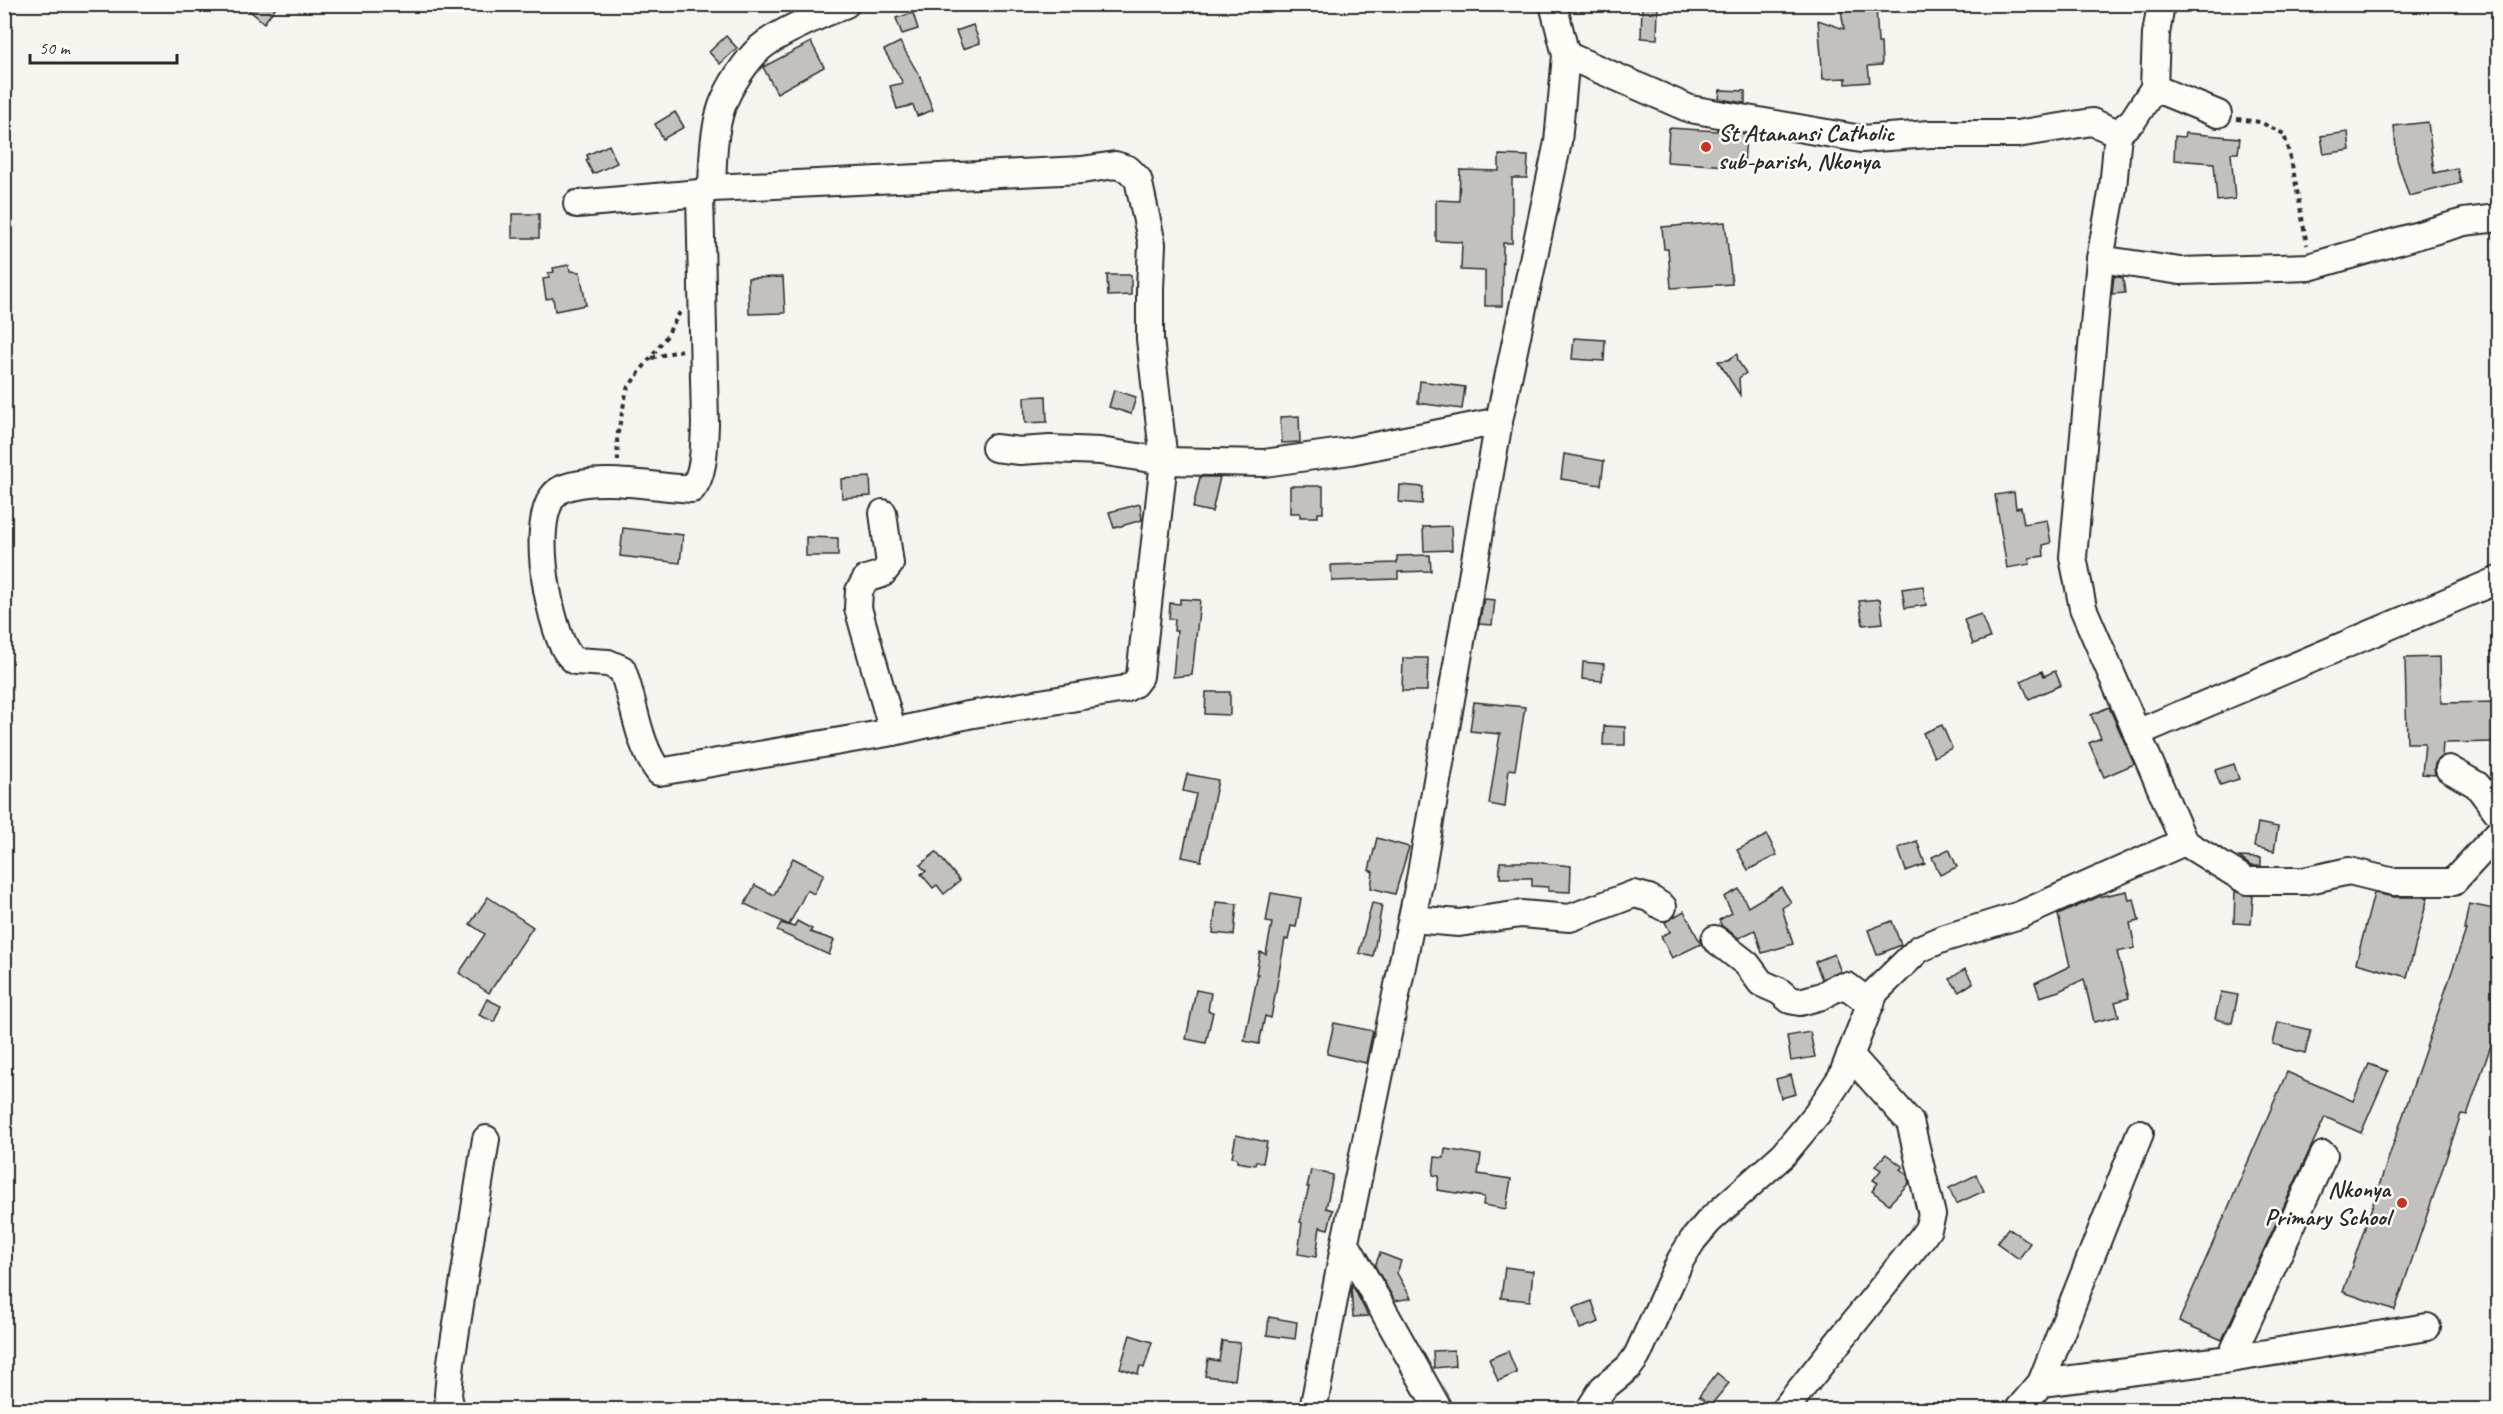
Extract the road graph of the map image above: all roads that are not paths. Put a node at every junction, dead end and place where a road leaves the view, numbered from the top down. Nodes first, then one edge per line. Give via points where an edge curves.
1 (846, 4) edge
2 (1553, 4) edge
3 (2161, 4) edge
4 (819, 10) edge
5 (1566, 55) junction
6 (2154, 88) junction
7 (2218, 114) road end
8 (2118, 133) junction
9 (706, 190) junction
10 (577, 204) dead end
11 (2499, 218) edge
12 (2100, 259) junction
13 (1499, 421) junction
14 (995, 447) dead end
15 (1164, 461) junction
16 (883, 513) dead end
17 (2499, 580) edge
18 (893, 732) junction
19 (2137, 733) junction
20 (2449, 769) dead end
21 (2499, 813) edge
22 (2499, 832) edge
23 (2184, 842) junction
24 (1663, 907) dead end
25 (1412, 919) junction
26 (1715, 939) dead end
27 (1871, 1004) junction
28 (1850, 1055) junction
29 (2140, 1133) dead end
30 (486, 1139) dead end
31 (2324, 1155) dead end
32 (1345, 1242) junction
33 (2427, 1327) dead end
34 (2230, 1359) junction
35 (2042, 1383) junction
36 (451, 1410) edge
37 (1313, 1410) edge
38 (1439, 1410) edge
39 (1589, 1410) edge
40 (1784, 1410) edge
41 (2018, 1410) edge

1 - 4 street
2 - 5 street
3 - 6 street
4 - 9 street via 760,48 741,72 723,105
5 - 8 street via 1690,109 1862,140 1930,134 2017,135 2092,122
5 - 13 street via 1558,142
6 - 7 street
6 - 8 street via 2133,120
8 - 12 street
9 - 10 street
9 - 15 street via 1083,170 1115,165 1128,170 1138,179 1152,244 1150,339
9 - 18 street via 702,283 704,444 697,483 692,489 615,483 562,489 552,497 544,519 542,548 547,592 565,650 575,661 608,663 622,669 649,759 659,772
11 - 12 street via 2464,222 2309,267 2180,271
12 - 19 street via 2073,556 2083,608
13 - 15 street via 1350,451 1264,463
13 - 25 street
14 - 15 street via 1020,451 1100,451
15 - 18 street via 1146,638 1140,676 1134,684 1125,689 968,714
16 - 18 street via 890,564 882,574 866,579 859,591 858,608
17 - 19 street
19 - 23 street
20 - 21 street via 2476,785
22 - 23 street via 2453,882 2394,882 2349,871 2304,881 2247,881
23 - 27 street via 2020,915 1919,949 1881,986
24 - 25 street via 1634,894 1570,918 1521,914 1459,923
25 - 32 street
26 - 27 street via 1747,964 1761,983 1790,1000 1800,1002 1837,987 1847,987
27 - 28 street
28 - 39 street via 1823,1105 1784,1155 1693,1240 1637,1356 1603,1388
28 - 40 street via 1911,1122 1932,1215 1921,1239
29 - 35 street
30 - 36 street via 451,1362
31 - 34 street
32 - 37 street
32 - 38 street
33 - 34 street
34 - 35 street
35 - 41 street

